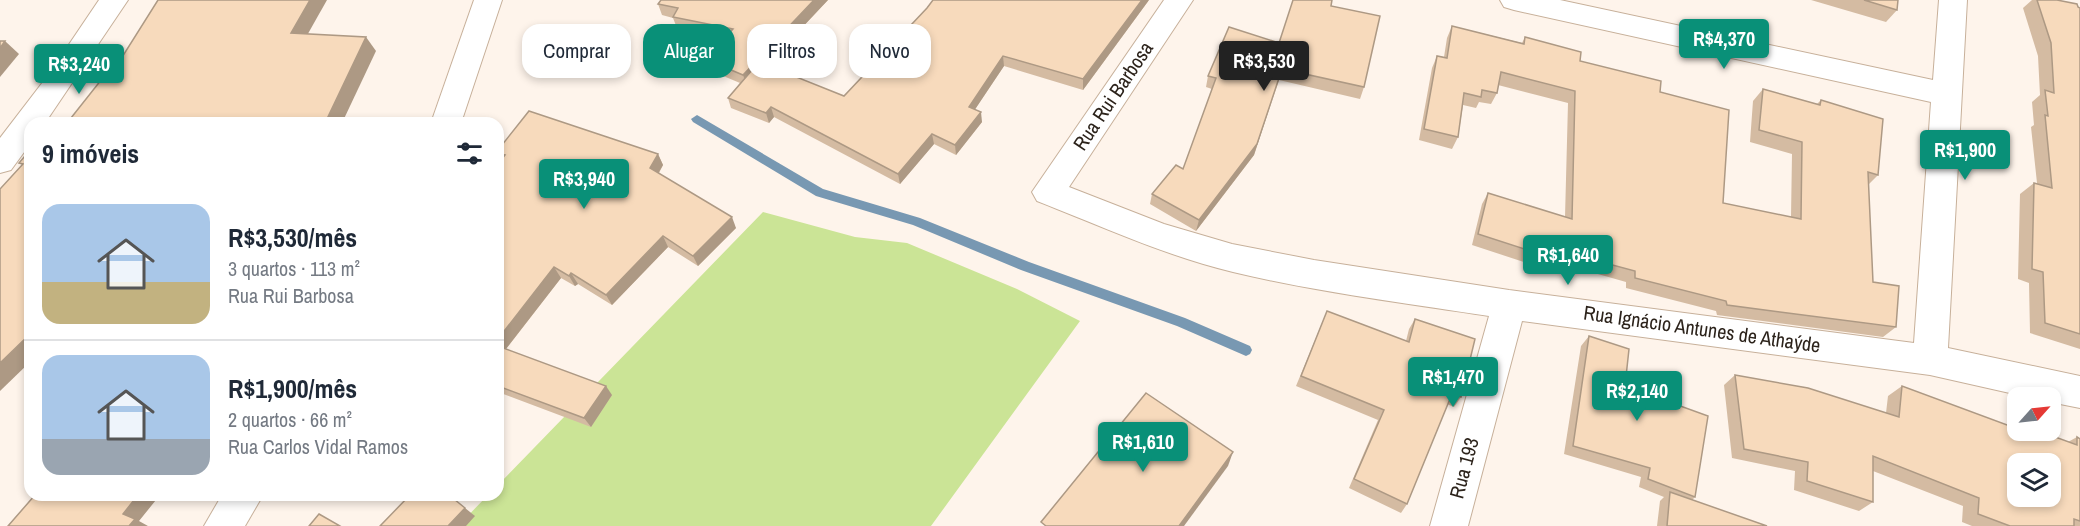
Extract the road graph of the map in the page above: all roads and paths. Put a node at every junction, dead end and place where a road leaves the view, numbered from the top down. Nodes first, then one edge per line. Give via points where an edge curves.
1 (114, 0) edge
2 (488, 0) edge
3 (1179, 0) edge
4 (1514, 0) edge
5 (1953, 0) edge
6 (1945, 94) junction
7 (33, 117) edge
8 (448, 117) edge
9 (24, 129) edge
10 (0, 161) edge
11 (1048, 192) joint
12 (1509, 305) junction
13 (1930, 360) junction
14 (2080, 392) edge
15 (240, 501) edge
16 (223, 526) edge
17 (1449, 526) edge

1 - 7 street
2 - 8 street
3 - 11 street, Rua Rui Barbosa
4 - 6 street
5 - 6 street
6 - 13 street
9 - 10 street
11 - 12 street, Rua Ignácio Antunes de Athaýde via 1158,235 1232,258
12 - 13 street, Rua Ignácio Antunes de Athaýde
12 - 17 street, Rua 193
13 - 14 street, Rua Ignácio Antunes de Athaýde
15 - 16 street

